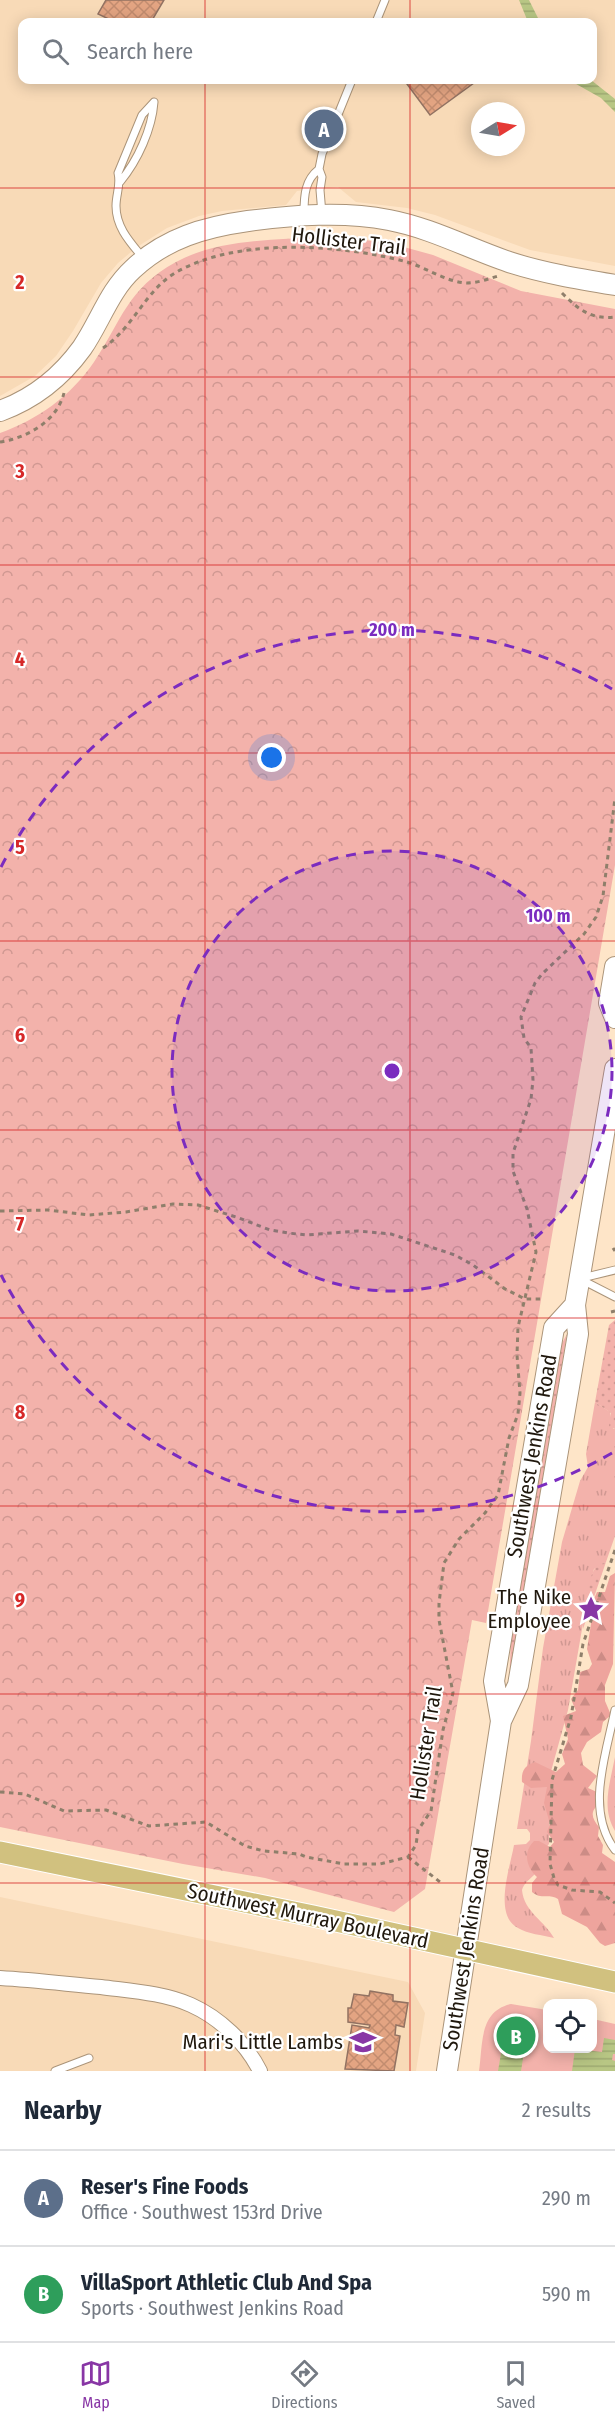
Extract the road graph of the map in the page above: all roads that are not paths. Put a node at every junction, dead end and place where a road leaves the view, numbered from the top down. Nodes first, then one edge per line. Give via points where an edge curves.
1 (385, 0) edge
2 (377, 18) edge
3 (350, 84) edge
4 (319, 169) junction
5 (120, 182) junction
6 (313, 216) junction
7 (144, 259) junction
8 (615, 285) edge
9 (0, 411) edge
10 (615, 967) edge
11 (615, 1018) edge
12 (615, 1069) edge
13 (615, 1270) edge
14 (579, 1278) junction
15 (615, 1297) edge
16 (615, 1710) edge
17 (615, 1850) edge
18 (0, 1852) edge
19 (467, 1950) junction
20 (0, 1978) edge
21 (615, 1982) edge
22 (88, 2058) dead end
23 (55, 2071) edge
24 (260, 2071) edge
25 (447, 2071) edge

1 - 2 lane
3 - 4 lane via 326,140
4 - 6 lane via 321,190
4 - 6 lane via 310,176 306,191
5 - 5 lane via 131,168 153,118 154,102 142,115 127,149 118,173
5 - 7 lane via 118,222
6 - 7 main road via 202,229
6 - 8 main road via 361,216 412,225 526,267
7 - 9 main road via 111,295 69,364 39,391
10 - 11 main road via 609,1003
12 - 14 main road, Southwest Jenkins Road
13 - 14 lane
14 - 15 lane
14 - 19 main road, Southwest Jenkins Road via 575,1305 554,1328 494,1681 501,1720
16 - 17 lane via 599,1808 605,1833
18 - 19 main road, Southwest Murray Boulevard
19 - 21 main road, Southwest Murray Boulevard
19 - 25 main road, Southwest Jenkins Road
20 - 24 street via 127,1990 192,2005 235,2036
22 - 23 lane

